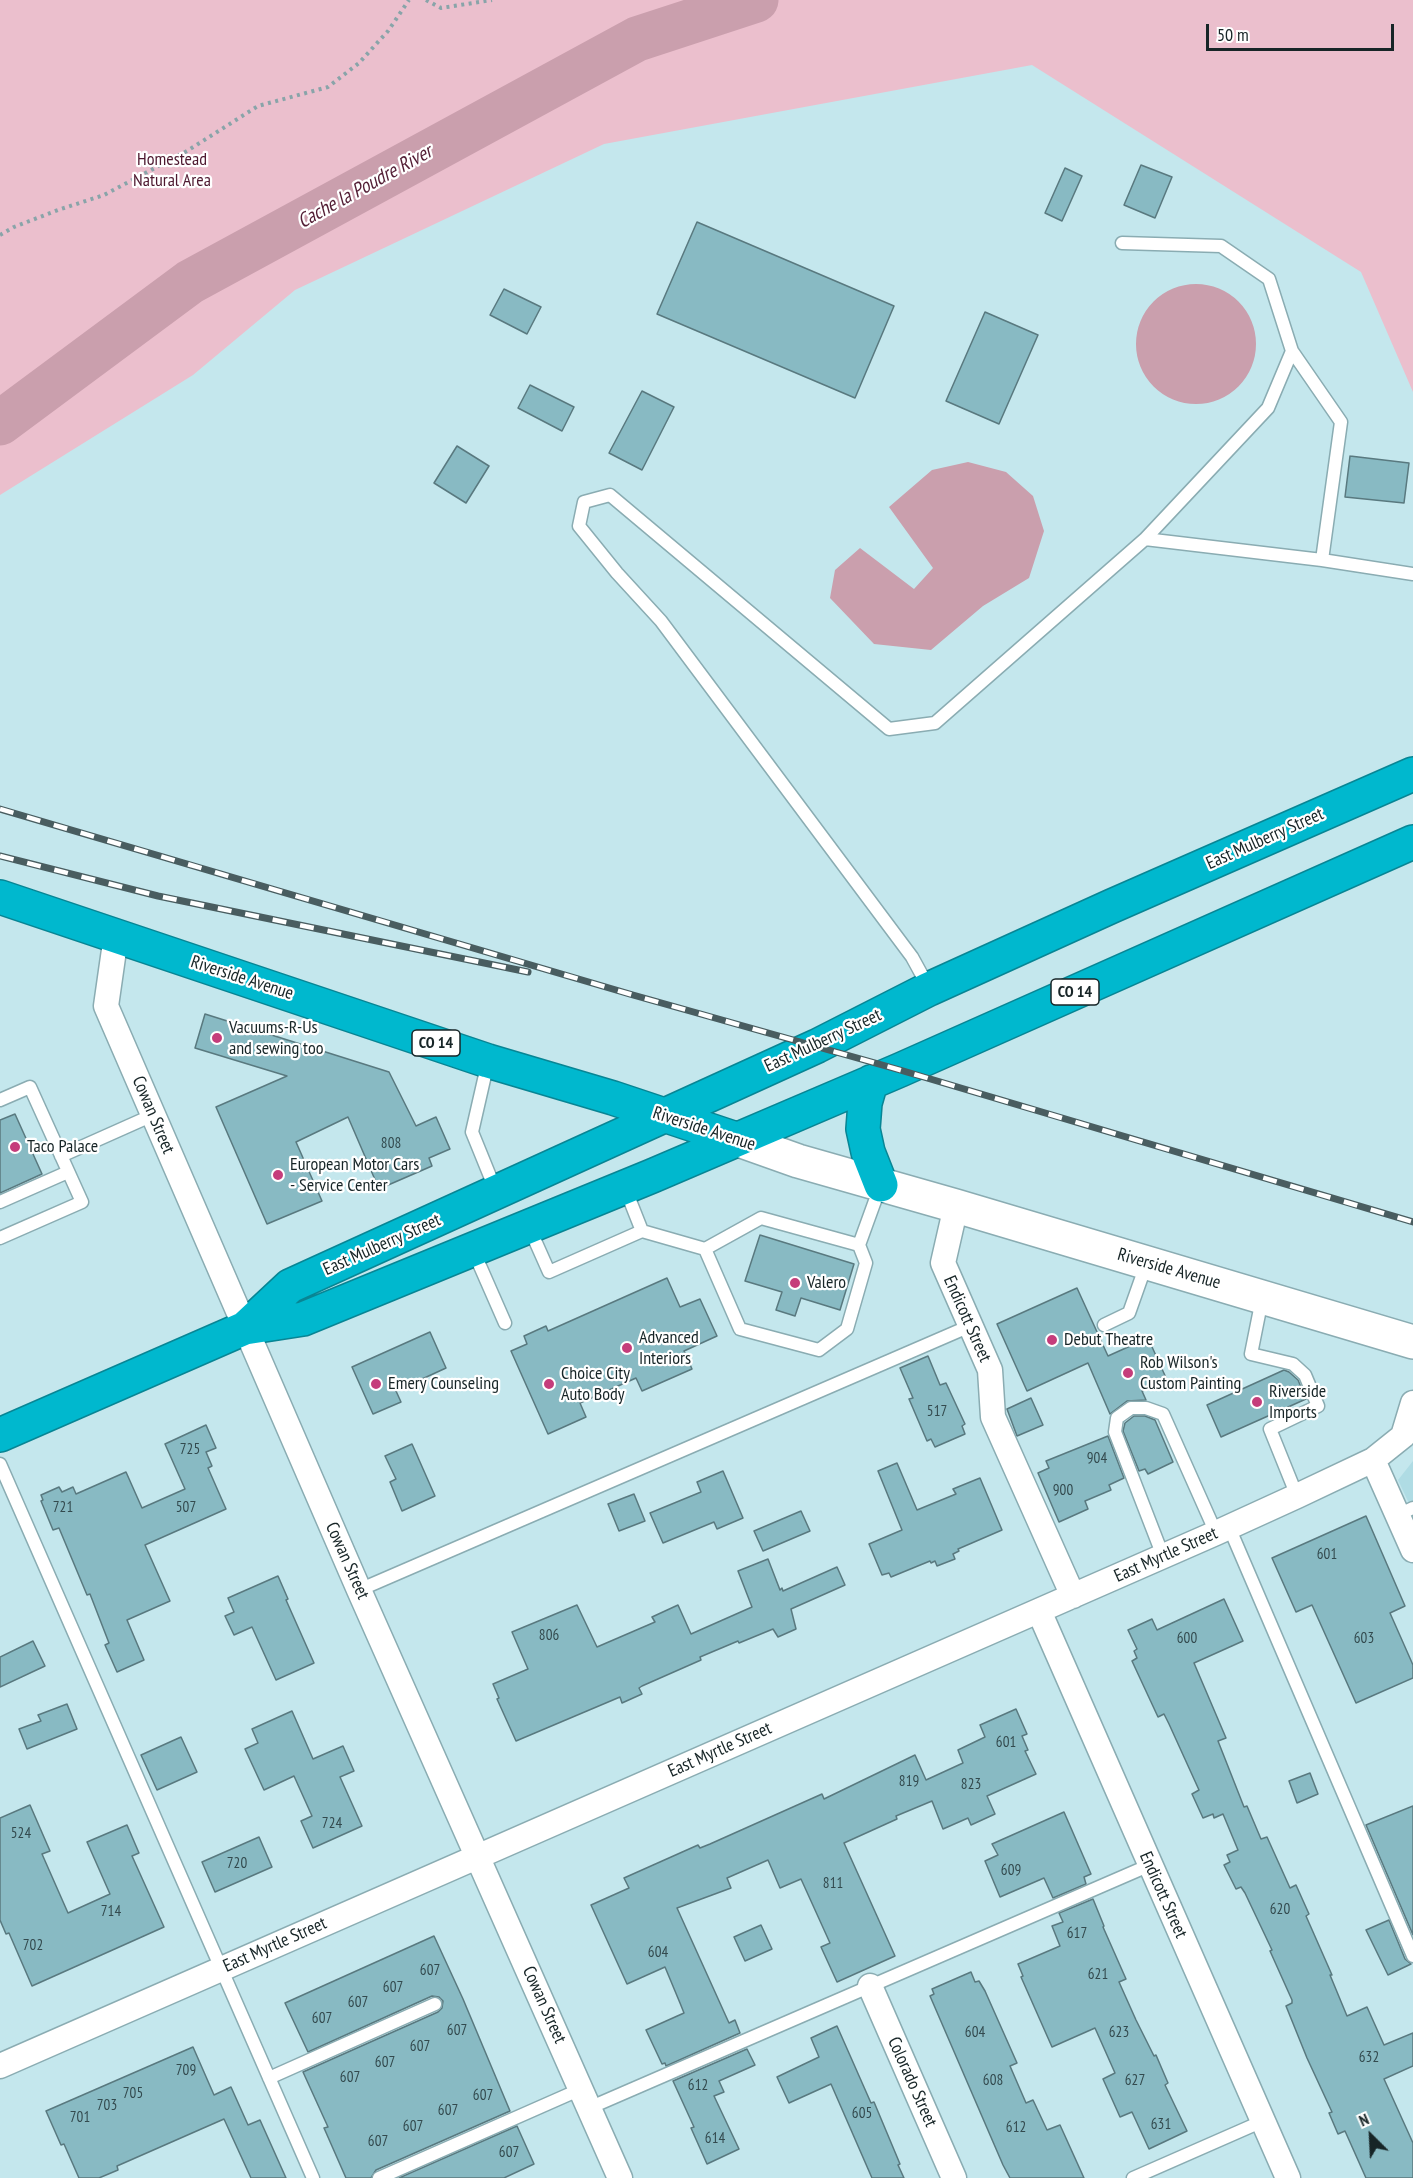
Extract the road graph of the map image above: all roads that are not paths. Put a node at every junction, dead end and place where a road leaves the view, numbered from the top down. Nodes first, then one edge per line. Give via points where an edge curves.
1 (1122, 243) dead end
2 (1292, 351) junction
3 (1145, 539) junction
4 (1322, 560) junction
5 (1413, 574) edge
6 (1413, 774) edge
7 (1413, 842) edge
8 (0, 897) edge
9 (116, 936) junction
10 (929, 989) junction
11 (489, 1061) junction
12 (871, 1082) junction
13 (0, 1100) edge
14 (153, 1115) junction
15 (664, 1116) junction
16 (736, 1139) junction
17 (61, 1156) junction
18 (68, 1172) junction
19 (881, 1185) junction
20 (624, 1187) junction
21 (497, 1192) junction
22 (0, 1202) edge
23 (956, 1206) junction
24 (528, 1226) junction
25 (642, 1231) junction
26 (0, 1238) edge
27 (859, 1245) junction
28 (473, 1249) junction
29 (705, 1249) junction
30 (1147, 1263) junction
31 (1262, 1297) junction
32 (505, 1323) dead end
33 (1104, 1325) dead end
34 (970, 1326) junction
35 (245, 1328) junction
36 (1413, 1342) edge
37 (1413, 1403) edge
38 (0, 1435) edge
39 (1373, 1460) junction
40 (0, 1464) edge
41 (1297, 1496) junction
42 (1405, 1511) edge
43 (1222, 1530) junction
44 (1413, 1550) edge
45 (1163, 1557) junction
46 (359, 1590) junction
47 (1073, 1596) junction
48 (1039, 1611) junction
49 (478, 1856) junction
50 (1150, 1865) junction
51 (1413, 1956) edge
52 (221, 1969) junction
53 (870, 1986) junction
54 (435, 2004) dead end
55 (0, 2066) edge
56 (269, 2078) junction
57 (585, 2098) junction
58 (1263, 2121) junction
59 (313, 2178) edge
60 (379, 2178) edge
61 (620, 2178) edge
62 (954, 2178) edge
63 (1133, 2178) edge
64 (1288, 2178) edge

1 - 2 lane via 1221,246 1269,279
2 - 3 lane via 1268,408
2 - 4 lane via 1341,422
3 - 4 lane
3 - 10 lane via 935,723 889,729 610,495 584,502 579,526 661,621 912,957
4 - 5 lane
6 - 10 highway, East Mulberry Street
7 - 12 highway, East Mulberry Street / CO 14
8 - 9 highway, Riverside Avenue / CO 14
9 - 11 highway, Riverside Avenue / CO 14
9 - 14 street, Cowan Street via 106,1006
10 - 15 highway, East Mulberry Street
11 - 15 highway, Riverside Avenue / CO 14
11 - 21 lane via 472,1132
12 - 16 highway, East Mulberry Street / CO 14
12 - 19 highway via 862,1129
13 - 17 lane via 30,1087
14 - 17 lane
14 - 35 street, Cowan Street
15 - 16 highway, Riverside Avenue / CO 14
15 - 21 highway, East Mulberry Street
16 - 19 main road, Riverside Avenue
16 - 20 highway, East Mulberry Street
17 - 18 lane
18 - 22 lane
18 - 26 lane via 82,1202
19 - 23 main road, Riverside Avenue
19 - 27 lane
20 - 24 highway, East Mulberry Street
20 - 25 lane
21 - 35 highway, East Mulberry Street via 290,1286
23 - 30 main road, Riverside Avenue
23 - 34 street, Endicott Street via 943,1263
24 - 25 lane via 549,1272
24 - 28 highway, East Mulberry Street
25 - 29 lane
27 - 29 lane via 761,1218
27 - 29 lane via 866,1263 847,1329 819,1350 740,1329
28 - 32 lane
28 - 35 highway, East Mulberry Street via 303,1319
30 - 31 main road, Riverside Avenue
30 - 33 lane via 1129,1313
31 - 36 main road, Riverside Avenue
31 - 41 lane via 1251,1354 1293,1364 1305,1375 1318,1406 1270,1429
34 - 46 lane
34 - 47 street, Endicott Street via 990,1370 993,1417
35 - 38 highway, East Mulberry Street
35 - 46 street, Cowan Street
37 - 39 street, East Myrtle Street via 1403,1436
39 - 41 street, East Myrtle Street
39 - 42 street
40 - 52 lane
41 - 43 street, East Myrtle Street
42 - 44 street
43 - 45 street, East Myrtle Street
43 - 45 lane via 1163,1414 1131,1408 1118,1418 1115,1432
43 - 51 lane
45 - 47 street, East Myrtle Street
46 - 49 street, Cowan Street
47 - 48 street, East Myrtle Street
48 - 49 street, East Myrtle Street
48 - 50 street, Endicott Street
49 - 52 street, East Myrtle Street
49 - 57 street, Cowan Street
50 - 53 lane
50 - 58 street, Endicott Street
52 - 55 street, East Myrtle Street
52 - 56 lane
53 - 57 lane
53 - 62 street, Colorado Street
54 - 56 lane
56 - 59 lane
57 - 60 lane
57 - 61 street, Cowan Street
58 - 63 lane
58 - 64 street, Endicott Street

